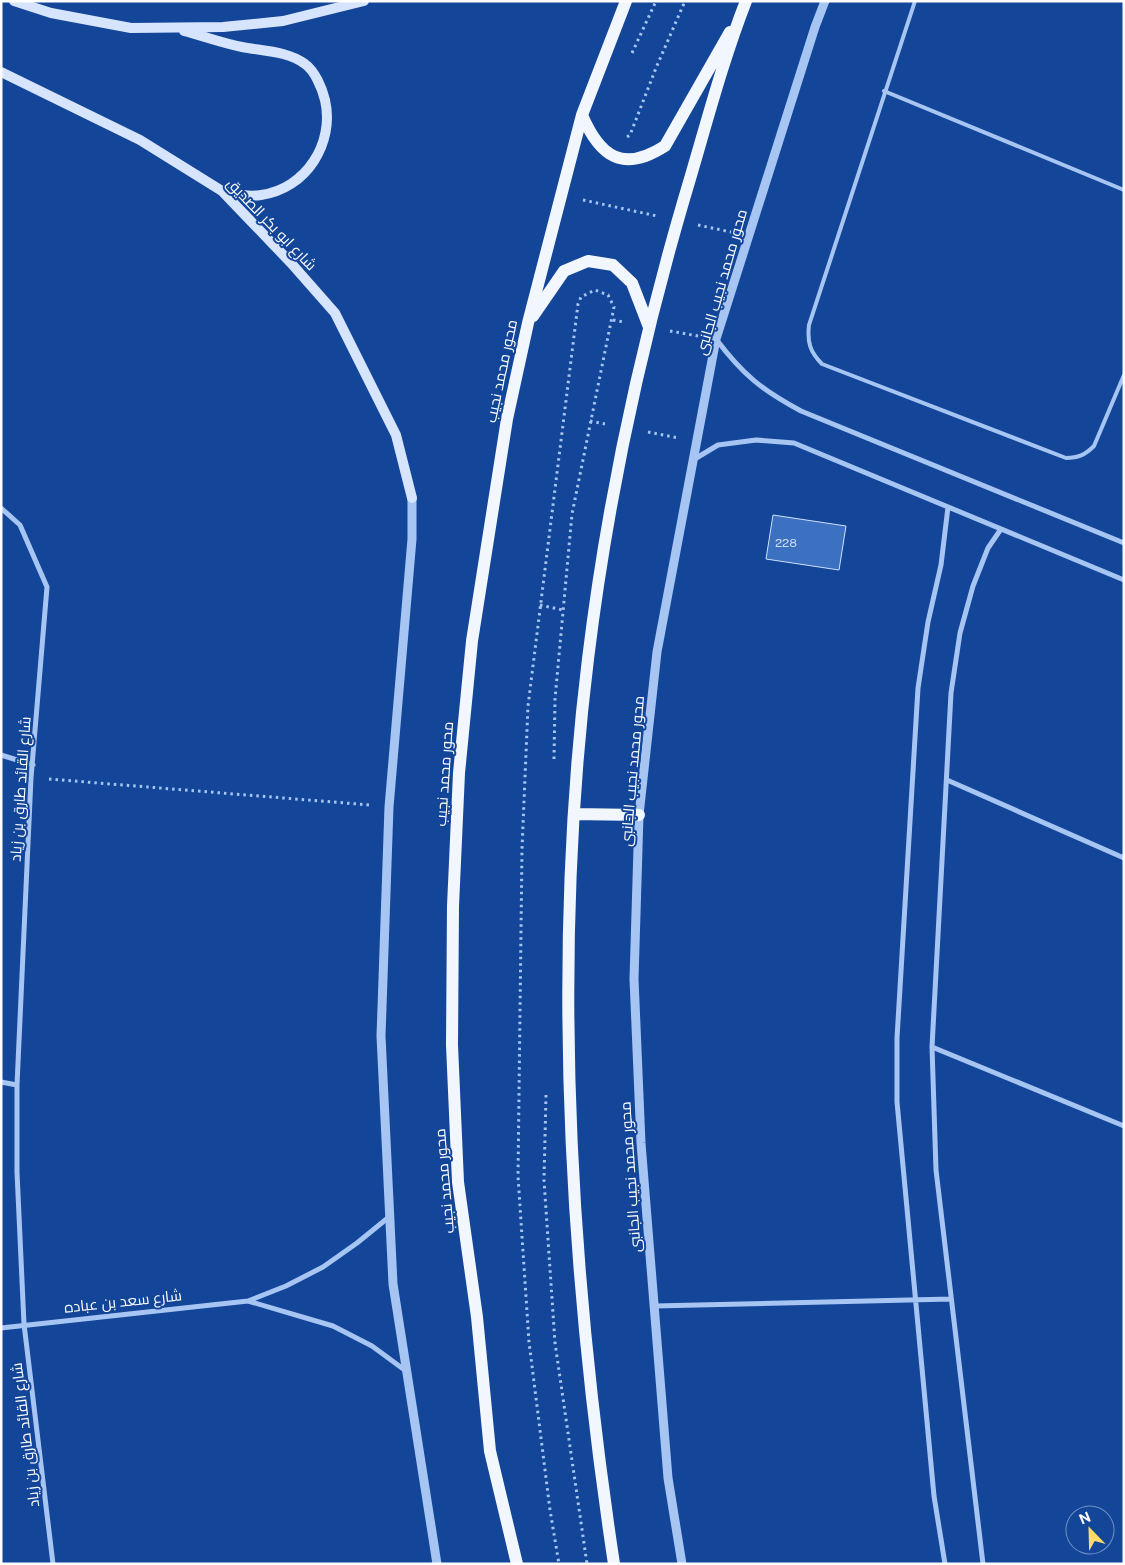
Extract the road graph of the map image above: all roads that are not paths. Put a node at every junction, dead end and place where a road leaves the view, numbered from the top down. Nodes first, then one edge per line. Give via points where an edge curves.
1 (14, 1) edge
2 (364, 1) edge
3 (626, 1) edge
4 (825, 1) edge
5 (914, 1) edge
6 (745, 4) edge
7 (173, 27) junction
8 (1, 72) edge
9 (884, 91) junction
10 (582, 115) junction
11 (1124, 190) edge
12 (222, 191) junction
13 (528, 323) junction
14 (650, 327) junction
15 (716, 339) junction
16 (1124, 375) edge
17 (693, 460) junction
18 (412, 498) joint
19 (948, 507) junction
20 (1, 508) edge
21 (1001, 529) junction
22 (1124, 543) edge
23 (1124, 580) edge
24 (1, 756) edge
25 (33, 766) junction
26 (947, 780) junction
27 (574, 814) junction
28 (639, 815) junction
29 (1124, 858) edge
30 (932, 1047) junction
31 (1, 1082) edge
32 (16, 1085) junction
33 (1124, 1126) edge
34 (389, 1217) junction
35 (951, 1299) junction
36 (248, 1301) junction
37 (915, 1301) junction
38 (654, 1306) junction
39 (24, 1324) junction
40 (1, 1328) edge
41 (407, 1372) junction
42 (53, 1564) edge
43 (437, 1564) edge
44 (516, 1564) edge
45 (614, 1564) edge
46 (682, 1564) edge
47 (945, 1564) edge
48 (983, 1564) edge

1 - 7 main road via 51,13 131,28
2 - 7 main road via 283,20
3 - 10 main road, محور محمد نجيب
4 - 15 street, محور محمد نجيب الجانبى
5 - 9 lane
6 - 10 main road via 665,146 647,157 627,160 606,153 592,138
6 - 14 main road via 664,267
7 - 12 main road via 233,45 284,55 305,64 323,92 327,109 324,142 306,172 277,191 260,196
8 - 12 main road, شارع ابو بكر الصديق via 140,140
9 - 11 lane
9 - 16 lane via 809,325 809,346 814,356 822,364 1066,458 1076,458 1094,446
10 - 13 main road, محور محمد نجيب
12 - 18 main road, شارع ابو بكر الصديق via 335,313 396,435
13 - 14 main road via 564,272 588,261 613,265 632,283
13 - 44 main road, محور محمد نجيب via 507,419 472,641 459,773 453,916 452,1045 458,1182 477,1317 490,1451
14 - 27 main road via 606,528 588,660
15 - 17 street, محور محمد نجيب الجانبى
15 - 22 street via 746,375 768,394 801,411
17 - 19 street via 718,445 756,440 794,443
17 - 28 street, محور محمد نجيب الجانبى via 657,652
18 - 34 street via 411,556 389,806 381,1036
19 - 21 street
19 - 37 street via 941,565 918,688 897,1038 897,1102
20 - 25 street, شارع القائد طارق بن زياد via 20,525 47,587
21 - 23 street
21 - 26 street via 988,548 973,586 960,633 951,693
24 - 25 street
25 - 32 street, شارع القائد طارق بن زياد
26 - 29 street
26 - 30 street
27 - 28 main road
27 - 45 main road via 568,927 576,1194 583,1322
28 - 38 street, محور محمد نجيب الجانبى via 634,979 640,1143
30 - 33 street
30 - 35 street via 936,1170
31 - 32 street
32 - 39 street, شارع القائد طارق بن زياد
34 - 36 street, شارع سعد بن عباده via 323,1266
34 - 41 street via 393,1284
35 - 37 street
35 - 48 street
36 - 39 street, شارع سعد بن عباده
36 - 41 street, شارع سعد بن عباده via 333,1326 372,1346
37 - 38 street
37 - 47 street via 934,1496
38 - 46 street, محور محمد نجيب الجانبى via 668,1478
39 - 40 street, شارع سعد بن عباده
39 - 42 street, شارع القائد طارق بن زياد
41 - 43 street

